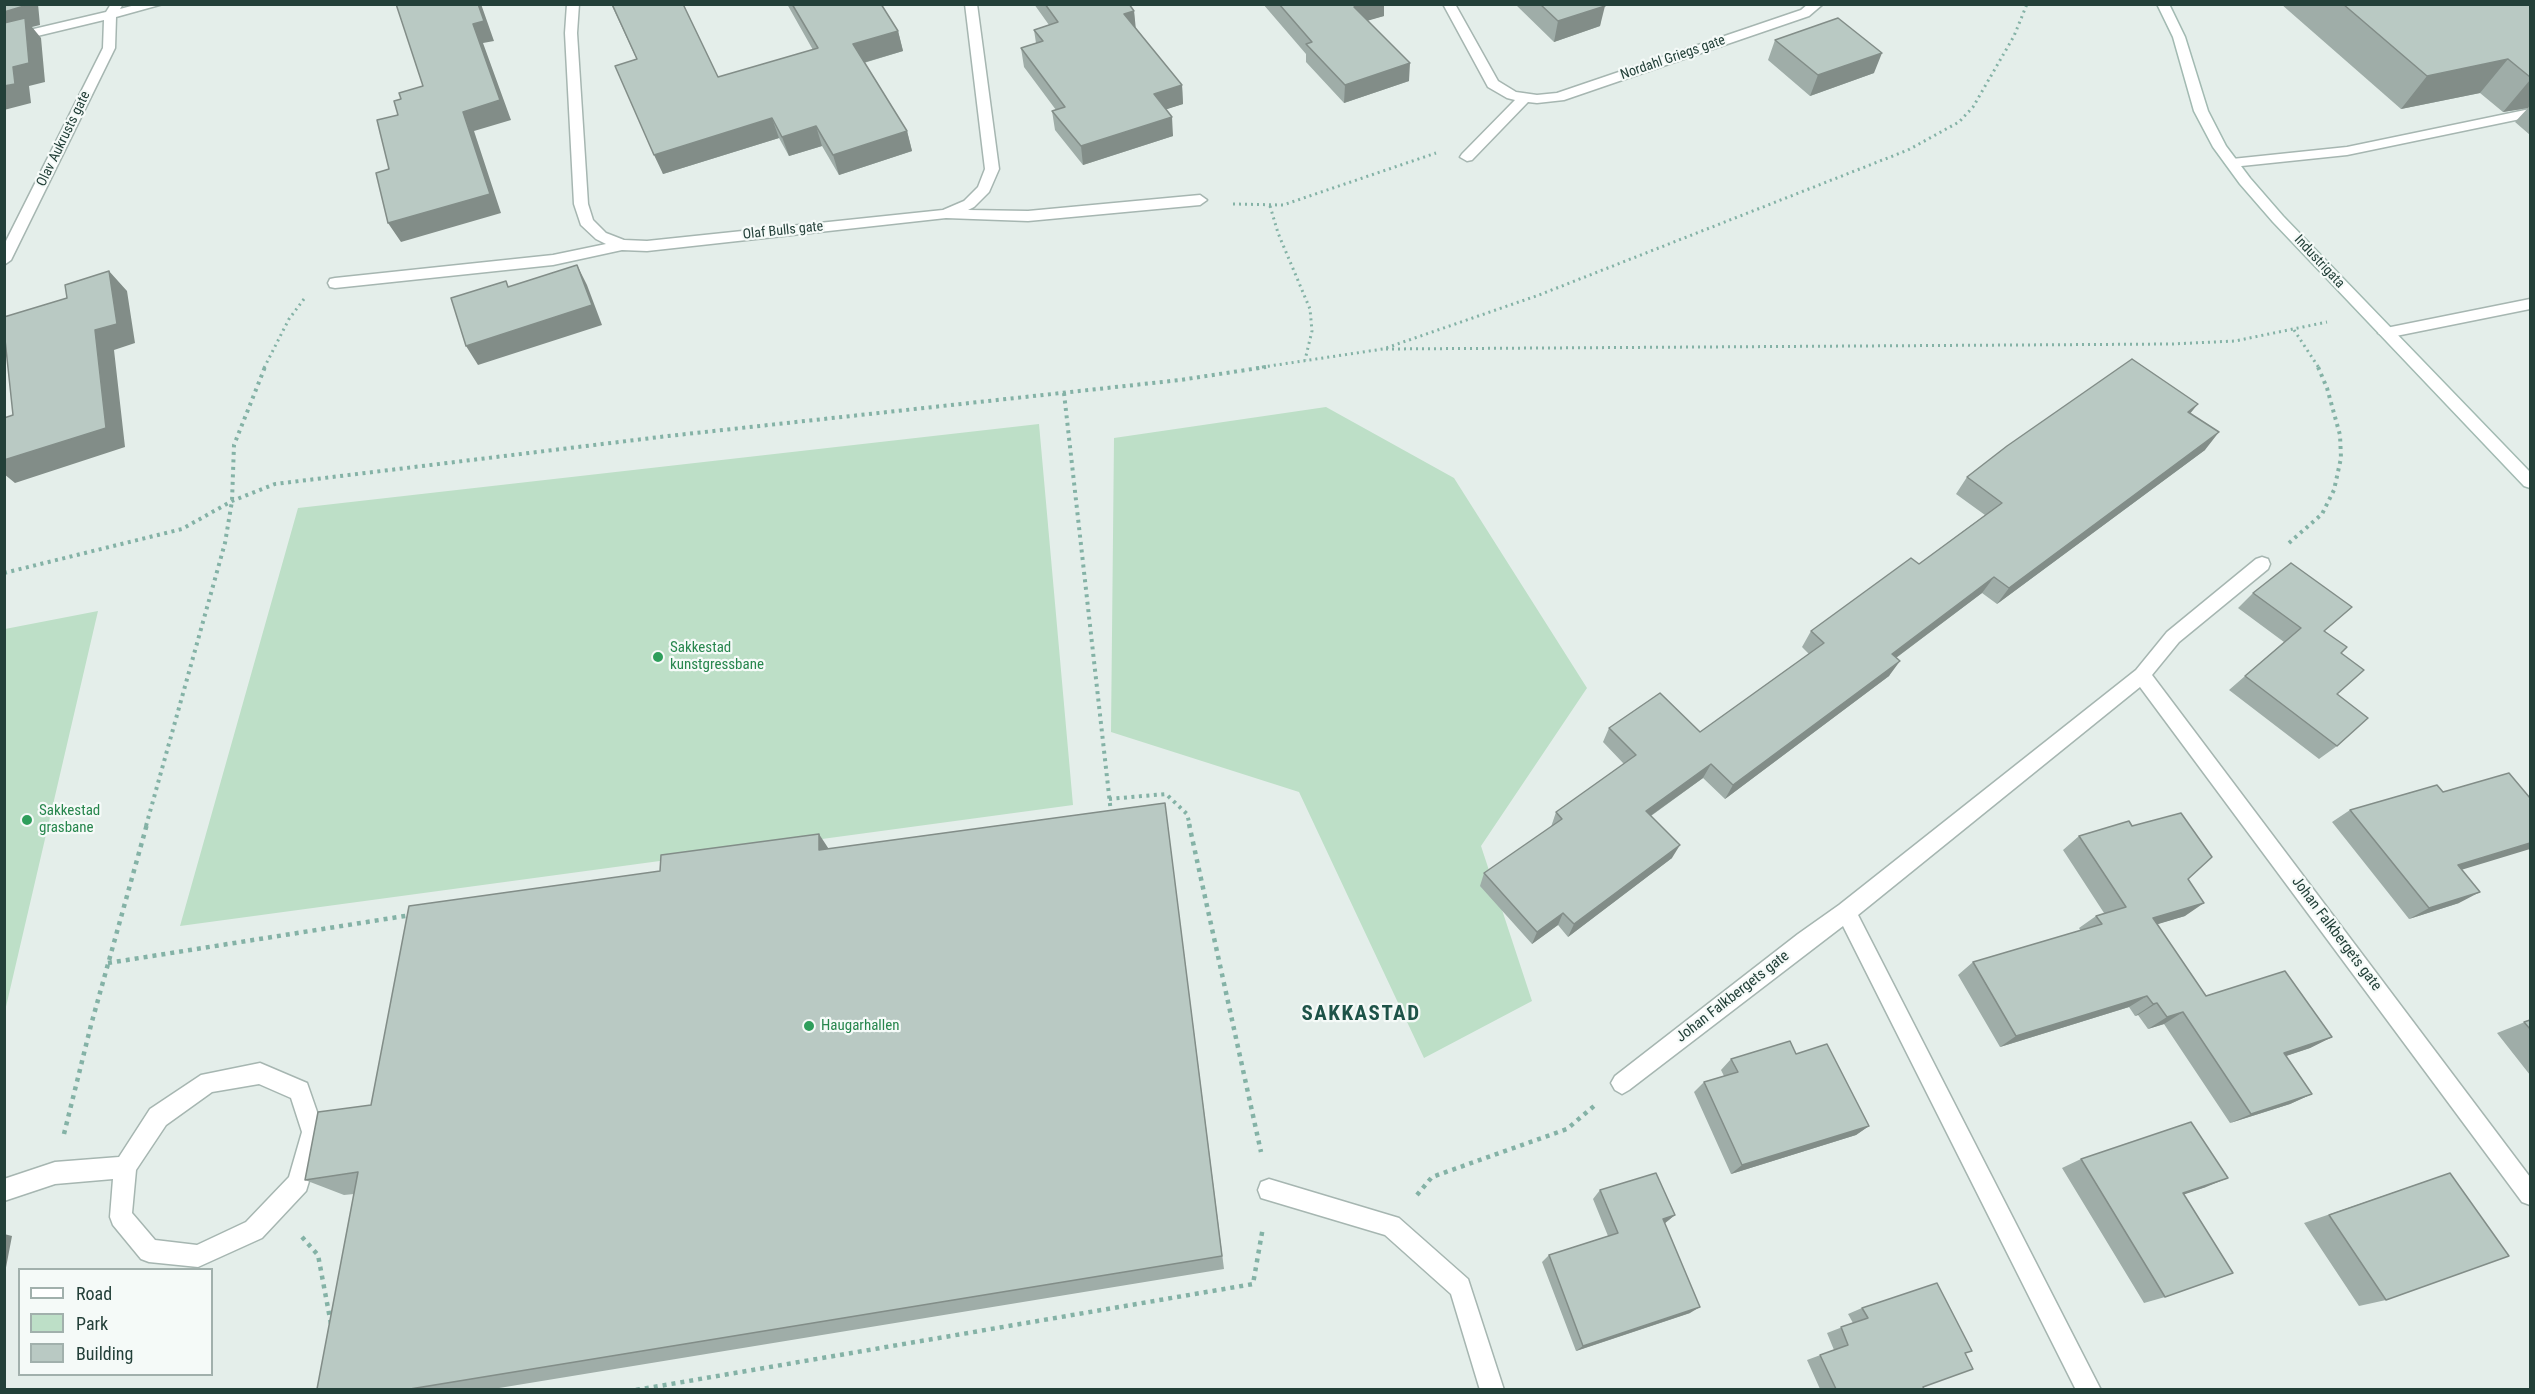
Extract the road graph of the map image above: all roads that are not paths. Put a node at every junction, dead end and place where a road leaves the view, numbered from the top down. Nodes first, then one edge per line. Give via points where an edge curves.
1 (157, 4) edge
2 (573, 4) edge
3 (971, 4) edge
4 (1449, 4) edge
5 (1817, 4) edge
6 (2163, 4) edge
7 (113, 10) edge
8 (4, 40) edge
9 (1525, 97) junction
10 (2530, 113) edge
11 (1467, 157) dead end
12 (2232, 164) junction
13 (1200, 200) dead end
14 (945, 214) junction
15 (622, 245) junction
16 (4, 260) edge
17 (335, 283) road end
18 (2530, 304) edge
19 (2386, 333) junction
20 (2530, 482) edge
21 (2262, 564) road end
22 (2142, 675) junction
23 (1846, 912) junction
24 (1622, 1083) road end
25 (125, 1167) junction
26 (4, 1190) edge
27 (1269, 1190) road end
28 (2530, 1194) edge
29 (1492, 1389) edge
30 (2089, 1389) edge

1 - 7 street
2 - 15 street, Olaf Bulls gate via 571,33 581,204 586,222 601,236
3 - 14 street, Olaf Bulls gate via 992,169 984,189 969,204
4 - 9 street, Nordahl Griegs gate via 1493,84
5 - 9 street, Nordahl Griegs gate via 1805,13 1559,97
6 - 12 street, Industrigata via 2179,36 2201,111
7 - 8 street
7 - 16 street, Olav Aukrusts gate via 109,48
9 - 11 street
10 - 12 street via 2347,151
12 - 19 street, Industrigata via 2278,219
13 - 14 street, Olaf Bulls gate via 1028,216
14 - 15 street, Olaf Bulls gate via 647,246
15 - 17 street, Olaf Bulls gate via 553,261
18 - 19 street
19 - 20 street, Industrigata
21 - 22 street, Johan Falkbergets gate via 2173,637
22 - 23 street, Johan Falkbergets gate
22 - 28 street, Johan Falkbergets gate
23 - 24 street, Johan Falkbergets gate
23 - 30 street
25 - 25 street via 158,1117 208,1082 260,1073 299,1091 313,1132 298,1183 275,1208 254,1230 198,1256 148,1251 121,1217
25 - 26 street via 55,1173
27 - 29 street via 1391,1226 1460,1287

